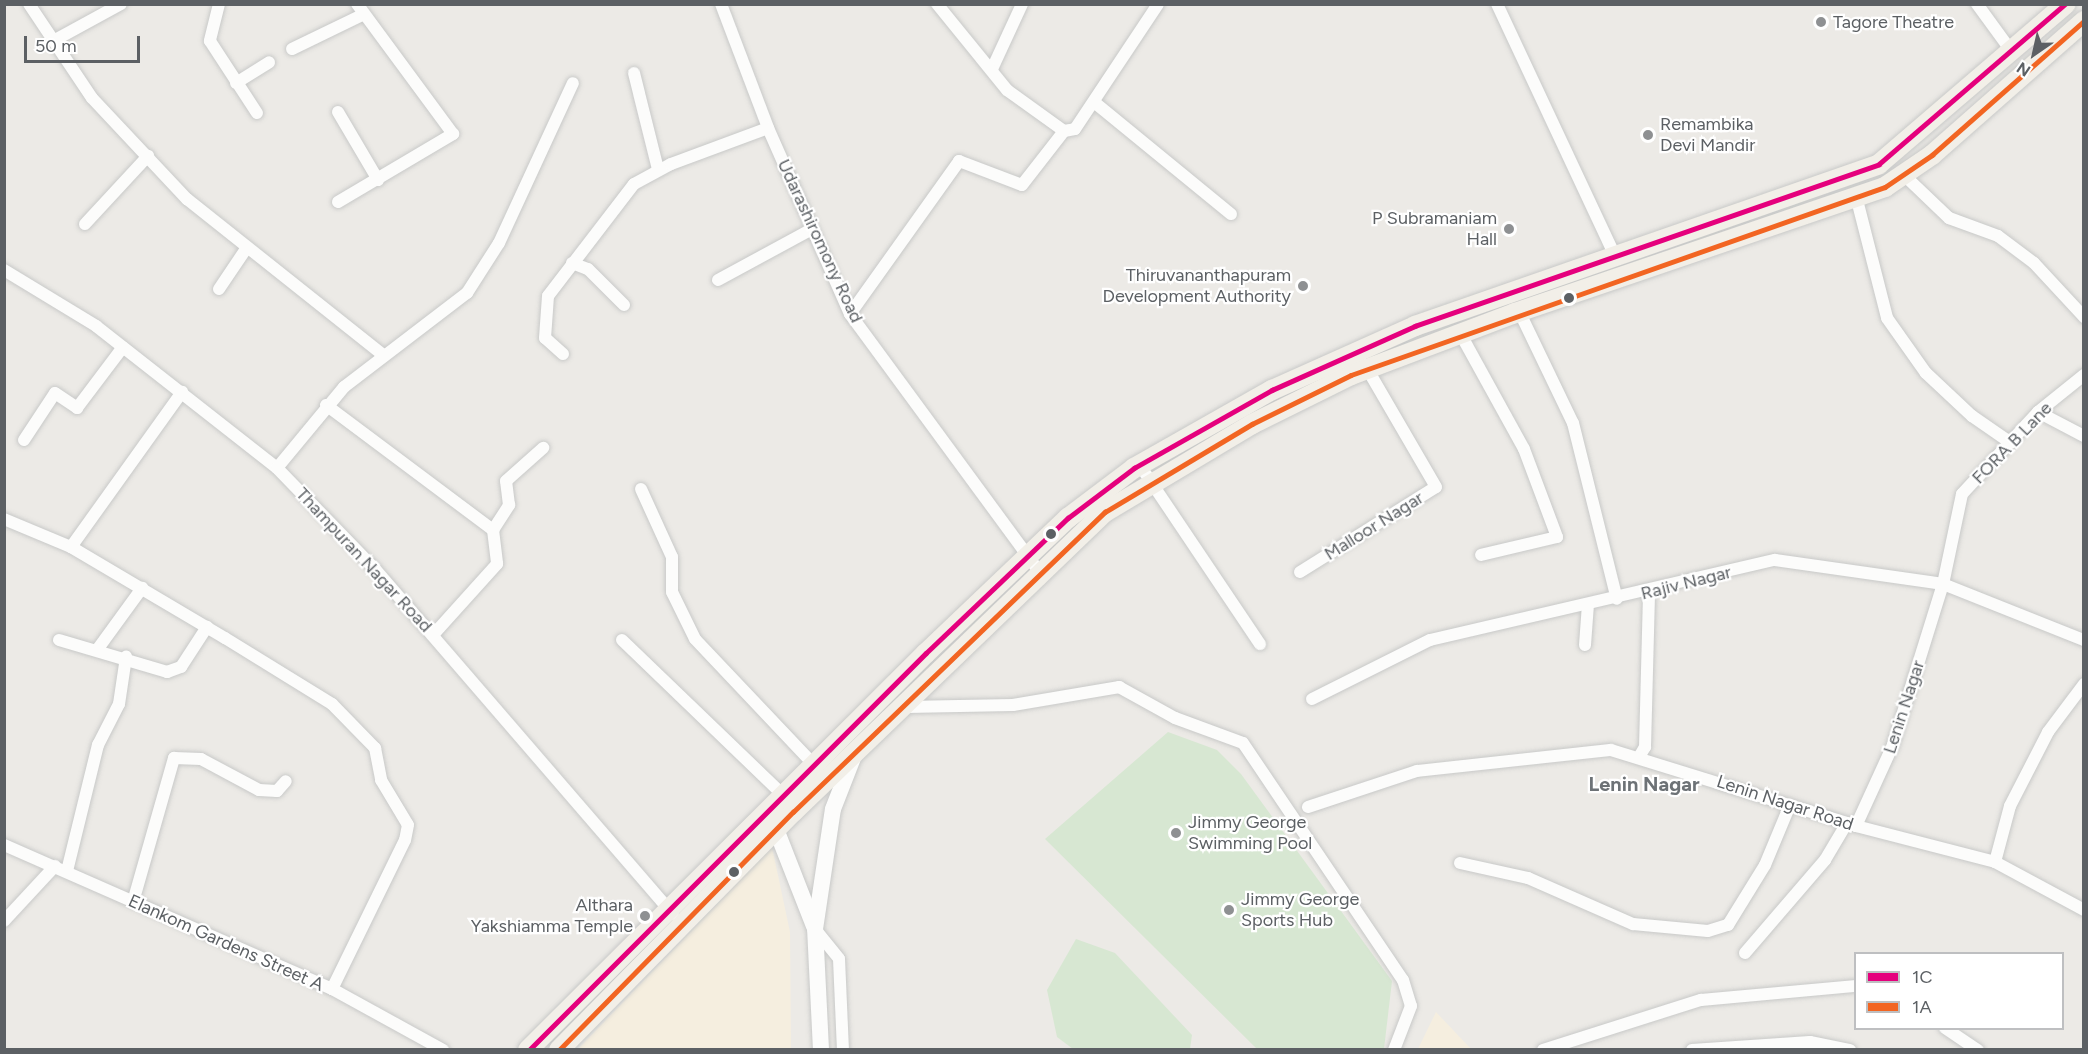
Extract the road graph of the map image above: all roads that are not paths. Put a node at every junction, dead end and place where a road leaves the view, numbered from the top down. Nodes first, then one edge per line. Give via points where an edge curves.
1 (29, 4) edge
2 (122, 4) edge
3 (219, 4) edge
4 (722, 4) edge
5 (937, 4) edge
6 (1022, 4) edge
7 (1158, 4) edge
8 (1977, 4) edge
9 (2066, 4) edge
10 (2073, 4) edge
11 (1498, 5) edge
12 (361, 9) edge
13 (2083, 24) edge
14 (55, 40) junction
15 (292, 49) dead end
16 (2012, 52) junction
17 (268, 62) dead end
18 (992, 69) junction
19 (634, 73) dead end
20 (236, 83) junction
21 (573, 83) dead end
22 (1094, 102) junction
23 (257, 112) dead end
24 (338, 112) dead end
25 (768, 128) junction
26 (1065, 131) junction
27 (148, 156) junction
28 (658, 170) junction
29 (1905, 176) junction
30 (378, 180) junction
31 (1856, 196) junction
32 (338, 202) dead end
33 (1231, 214) dead end
34 (85, 224) dead end
35 (812, 229) junction
36 (246, 249) junction
37 (1614, 254) junction
38 (572, 263) junction
39 (4, 270) edge
40 (718, 280) dead end
41 (219, 289) dead end
42 (624, 305) dead end
43 (1519, 311) junction
44 (850, 314) junction
45 (2084, 318) edge
46 (1460, 333) junction
47 (123, 347) junction
48 (1357, 350) junction
49 (563, 354) dead end
50 (383, 355) junction
51 (1367, 369) junction
52 (2084, 375) edge
53 (182, 392) junction
54 (326, 405) junction
55 (2038, 412) junction
56 (2084, 436) edge
57 (24, 440) dead end
58 (2011, 443) junction
59 (543, 448) dead end
60 (1139, 464) junction
61 (277, 468) junction
62 (1152, 484) junction
63 (641, 489) dead end
64 (4, 519) edge
65 (493, 530) junction
66 (71, 547) junction
67 (1481, 555) dead end
68 (1027, 556) junction
69 (1300, 572) dead end
70 (1041, 574) junction
71 (1943, 584) junction
72 (142, 588) junction
73 (1649, 593) junction
74 (1617, 599) junction
75 (1588, 604) junction
76 (207, 627) junction
77 (434, 636) junction
78 (59, 640) dead end
79 (622, 640) dead end
80 (2084, 640) edge
81 (1260, 644) dead end
82 (1585, 645) dead end
83 (97, 650) junction
84 (126, 657) junction
85 (2084, 684) edge
86 (1311, 699) dead end
87 (906, 707) junction
88 (856, 751) junction
89 (1639, 757) junction
90 (814, 765) junction
91 (286, 781) dead end
92 (783, 795) junction
93 (1790, 805) junction
94 (1308, 807) dead end
95 (772, 819) junction
96 (1852, 825) junction
97 (4, 845) edge
98 (1995, 862) junction
99 (1460, 863) dead end
100 (55, 866) junction
101 (67, 871) junction
102 (133, 902) junction
103 (669, 910) junction
104 (2084, 910) edge
105 (4, 921) edge
106 (684, 926) junction
107 (815, 929) junction
108 (1745, 953) dead end
109 (1854, 986) edge
110 (332, 989) junction
111 (1947, 1030) edge
112 (443, 1050) edge
113 (528, 1050) edge
114 (559, 1050) edge
115 (821, 1050) edge
116 (843, 1050) edge
117 (1394, 1050) edge
118 (1543, 1050) edge
119 (1692, 1050) edge
120 (1850, 1050) edge
121 (1978, 1050) edge

1 - 14 street
2 - 14 street
3 - 20 street via 210,41
4 - 25 street, Udarashiromony Road
5 - 18 street
6 - 18 street
7 - 22 street
8 - 16 street
9 - 16 main road
10 - 13 street
11 - 37 street
12 - 15 street
12 - 30 street via 453,134
13 - 29 main road
14 - 27 street via 92,98
16 - 37 main road via 1879,164 1786,200
17 - 20 street
18 - 26 street via 1007,90
19 - 28 street
20 - 23 street
21 - 50 street via 499,243 467,294
22 - 26 street via 1075,129
22 - 33 street
24 - 30 street
25 - 28 street
25 - 35 street, Udarashiromony Road
26 - 44 street via 1022,185 959,161
27 - 34 street
27 - 36 street
28 - 38 street via 634,184
29 - 31 main road
29 - 45 street via 1949,218 1988,231 2034,263
30 - 32 street
31 - 43 main road
31 - 58 street via 1887,318 1926,373 1972,416
35 - 40 street
35 - 44 street, Udarashiromony Road
36 - 41 street
36 - 50 street
37 - 48 main road
38 - 42 street via 588,269
38 - 49 street via 554,284 543,316 545,338
39 - 47 street, Thampuran Nagar Road
43 - 46 main road
43 - 74 street via 1573,423
44 - 68 street, Udarashiromony Road
46 - 51 main road
46 - 67 street via 1524,449 1557,537
47 - 53 street, Thampuran Nagar Road
47 - 57 street via 77,408 55,393
48 - 51 street, Malloor Nagar
48 - 60 main road
50 - 54 street
51 - 62 main road via 1252,424
51 - 69 street, Malloor Nagar via 1436,487
52 - 55 street, FORA B Lane
53 - 61 street, Thampuran Nagar Road
53 - 66 street
54 - 61 street
54 - 65 street
55 - 56 street
55 - 58 street, FORA B Lane
58 - 71 street, FORA B Lane via 1962,494
59 - 65 street via 506,480 509,505
60 - 62 street
60 - 68 main road
61 - 77 street, Thampuran Nagar Road
62 - 70 main road via 1105,512
62 - 81 street
63 - 90 street via 672,557 672,592 695,639
64 - 66 street
65 - 77 street via 497,564
66 - 72 street
68 - 70 street, Udarashiromony Road
68 - 90 main road
70 - 87 main road
71 - 73 street, Rajiv Nagar via 1775,560
71 - 80 street
71 - 96 street, Lenin Nagar via 1893,745
72 - 76 street
72 - 83 street
73 - 74 street, Rajiv Nagar
73 - 89 street via 1645,747
74 - 75 street, Rajiv Nagar
75 - 82 street
75 - 86 street, Rajiv Nagar via 1430,640
76 - 84 street via 181,667 168,672
76 - 110 street via 357,725 375,748 381,780 408,825 384,888
77 - 103 street, Thampuran Nagar Road
78 - 83 street
79 - 92 street
83 - 84 street
84 - 101 street via 119,704 98,745
85 - 98 street via 2048,732 2010,806
87 - 88 main road
87 - 117 street via 1013,705 1119,687 1175,718 1243,743 1403,980 1411,1006
88 - 95 main road
88 - 107 main road via 833,809
89 - 93 street, Lenin Nagar Road
89 - 94 street, Lenin Nagar Road via 1611,750 1417,771
90 - 92 main road
91 - 102 street via 278,791 259,790 201,759 174,758 165,772
92 - 95 main road
93 - 96 street, Lenin Nagar Road
93 - 99 street via 1765,864 1728,925 1708,931 1633,924 1527,878
95 - 103 main road
95 - 106 main road
95 - 107 main road
96 - 98 street, Lenin Nagar Road
96 - 108 street, Lenin Nagar
97 - 100 street, Elankom Gardens Street A
98 - 104 street, Lenin Nagar Road
100 - 101 street, Elankom Gardens Street A
100 - 105 street
101 - 102 street, Elankom Gardens Street A
102 - 110 street, Elankom Gardens Street A
103 - 106 street, Thampuran Nagar Road
103 - 113 main road
106 - 114 main road
107 - 115 main road
107 - 116 street via 839,958
109 - 118 street via 1701,1000
110 - 112 street, Elankom Gardens Street A
111 - 121 street
119 - 120 street via 1810,1042

